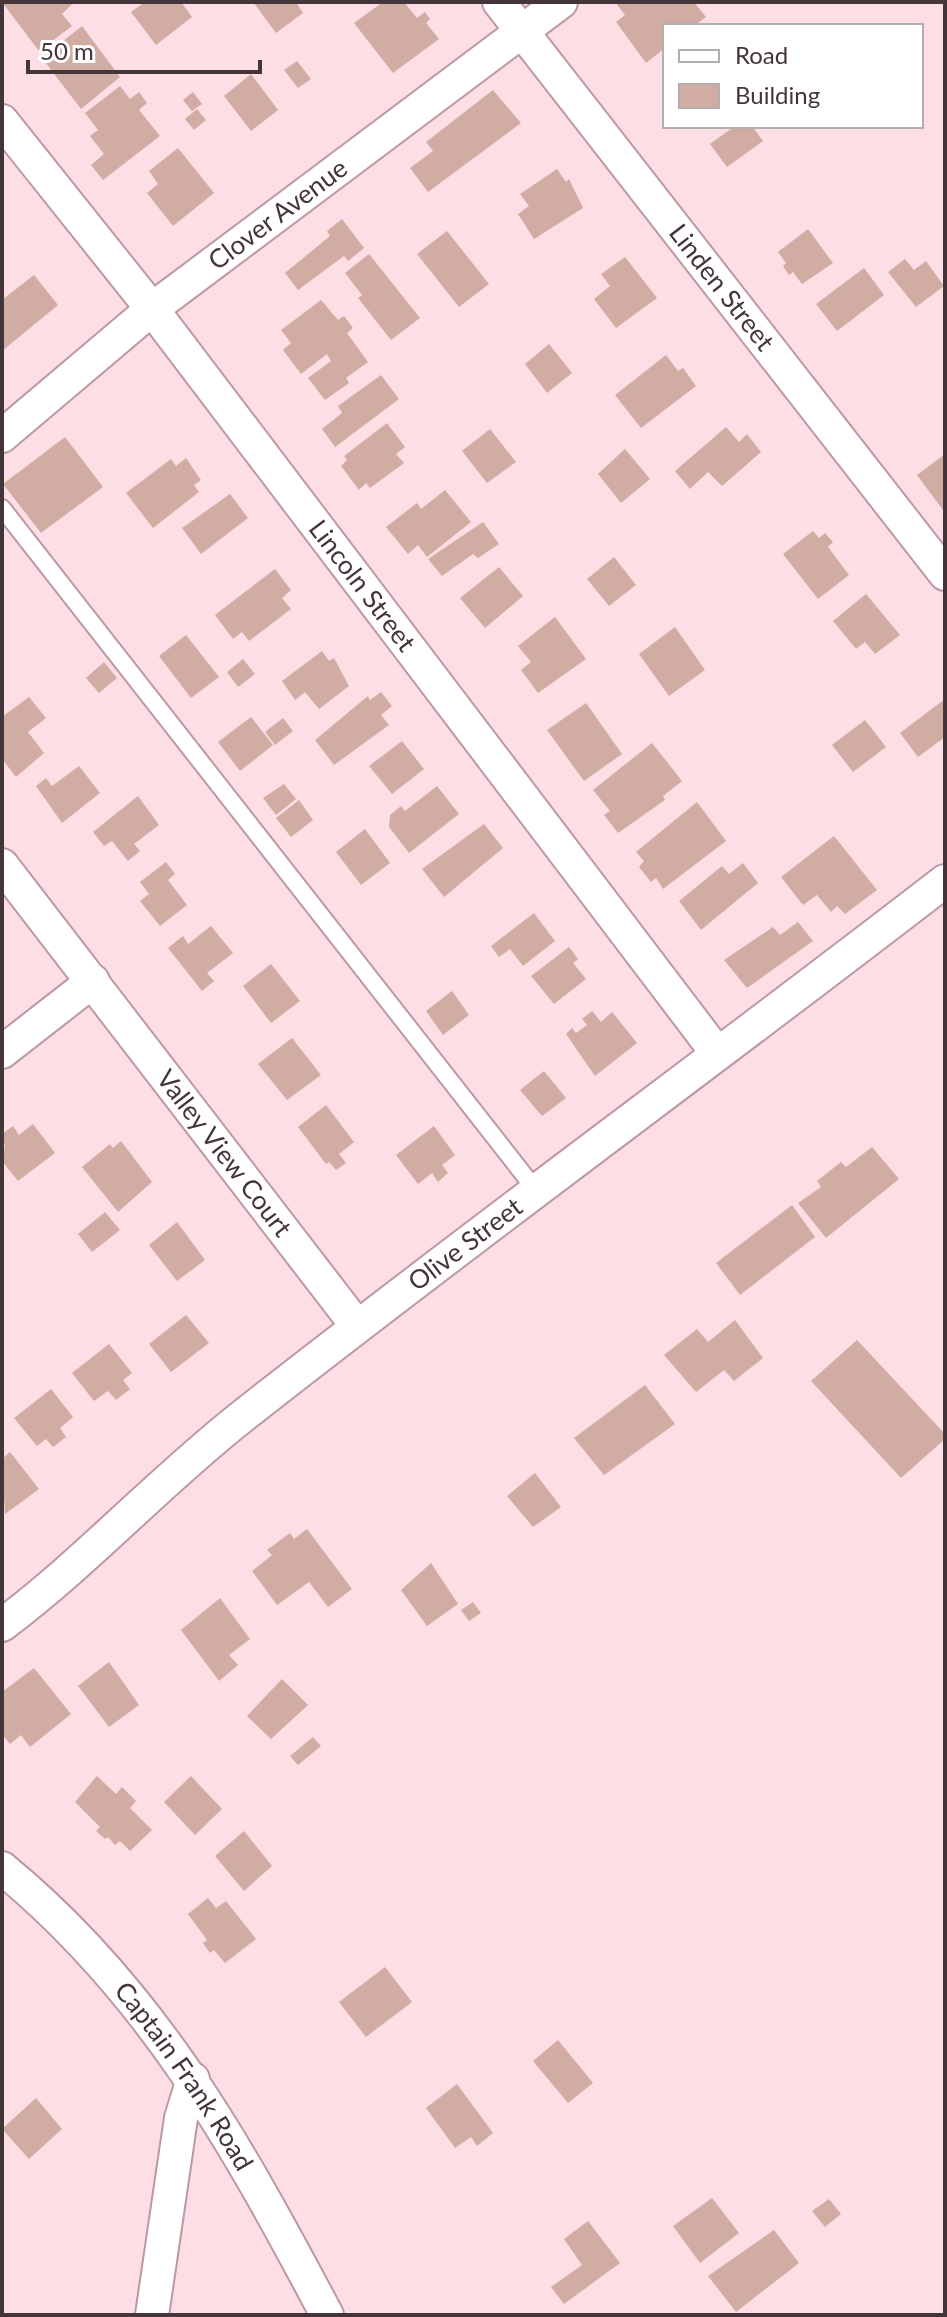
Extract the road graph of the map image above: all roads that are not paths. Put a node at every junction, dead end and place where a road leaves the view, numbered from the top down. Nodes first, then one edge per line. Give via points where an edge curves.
1 (499, 2) edge
2 (561, 2) edge
3 (523, 32) junction
4 (2, 121) edge
5 (152, 309) junction
6 (2, 436) edge
7 (2, 508) edge
8 (945, 574) edge
9 (2, 865) edge
10 (945, 881) edge
11 (93, 981) junction
12 (2, 1052) edge
13 (717, 1053) junction
14 (535, 1189) junction
15 (357, 1326) junction
16 (2, 1625) edge
17 (2, 1868) edge
18 (193, 2079) junction
19 (152, 2315) edge
20 (327, 2315) edge

1 - 3 street, Linden Street
2 - 3 street, Clover Avenue
3 - 5 street, Clover Avenue
3 - 8 street, Linden Street
4 - 5 street, Lincoln Street
5 - 6 street, Clover Avenue
5 - 13 street, Lincoln Street
7 - 14 lane
9 - 11 street, Valley View Court
10 - 13 street, Olive Street
11 - 12 street
11 - 15 street, Valley View Court
13 - 14 street, Olive Street
14 - 15 street, Olive Street
15 - 16 street, Olive Street via 215,1439
17 - 18 street, Captain Frank Road via 63,1922 135,2000
18 - 19 street via 181,2118
18 - 20 street, Captain Frank Road via 264,2195

